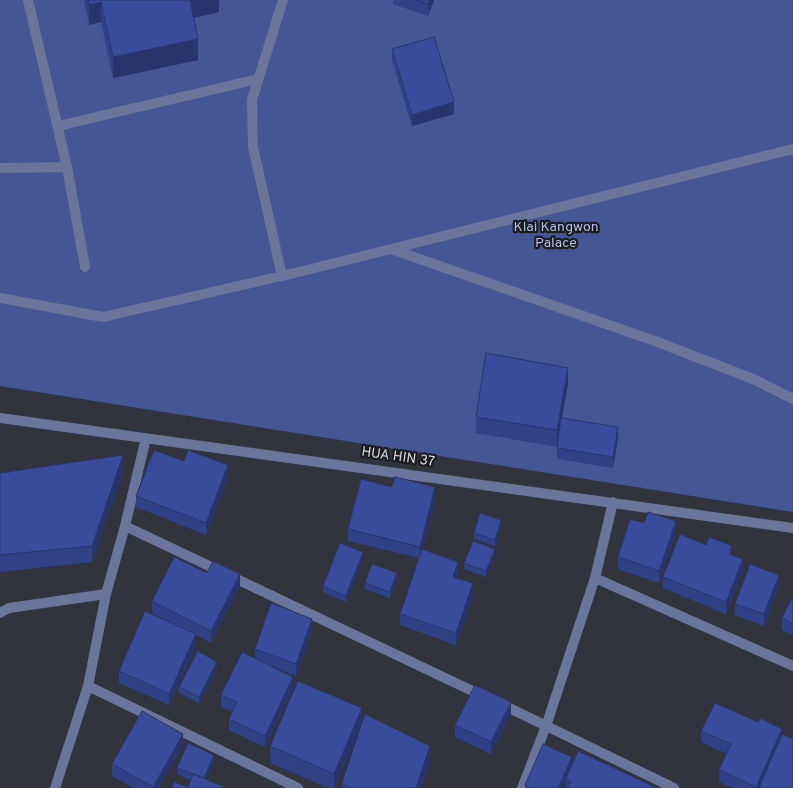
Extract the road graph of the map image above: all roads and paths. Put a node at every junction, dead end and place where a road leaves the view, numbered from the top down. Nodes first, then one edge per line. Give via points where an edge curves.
1 (28, 0) edge
2 (283, 0) edge
3 (258, 79) junction
4 (58, 126) junction
5 (793, 149) edge
6 (0, 168) edge
7 (67, 168) junction
8 (390, 249) junction
9 (85, 267) dead end
10 (282, 276) junction
11 (0, 298) edge
12 (793, 399) edge
13 (0, 418) edge
14 (146, 438) junction
15 (613, 502) junction
16 (125, 526) junction
17 (793, 528) edge
18 (595, 578) junction
19 (106, 594) junction
20 (0, 613) edge
21 (793, 666) edge
22 (88, 686) junction
23 (546, 726) junction
24 (55, 788) edge
25 (298, 788) edge
26 (522, 788) edge
27 (674, 788) edge

1 - 4 street
2 - 3 street
3 - 4 street
3 - 10 street via 252,100 253,147
4 - 7 street
5 - 8 street
6 - 7 street
7 - 9 street
8 - 10 street
8 - 12 street via 655,341 754,379
10 - 11 street via 103,317
13 - 14 street, HUA HIN 37
14 - 15 street, HUA HIN 37
14 - 16 street
15 - 17 street, HUA HIN 37
15 - 18 street
16 - 19 street
16 - 23 street
18 - 21 street
18 - 23 street
19 - 20 street via 9,608
19 - 22 street
22 - 24 street
22 - 25 street
23 - 26 street
23 - 27 street

